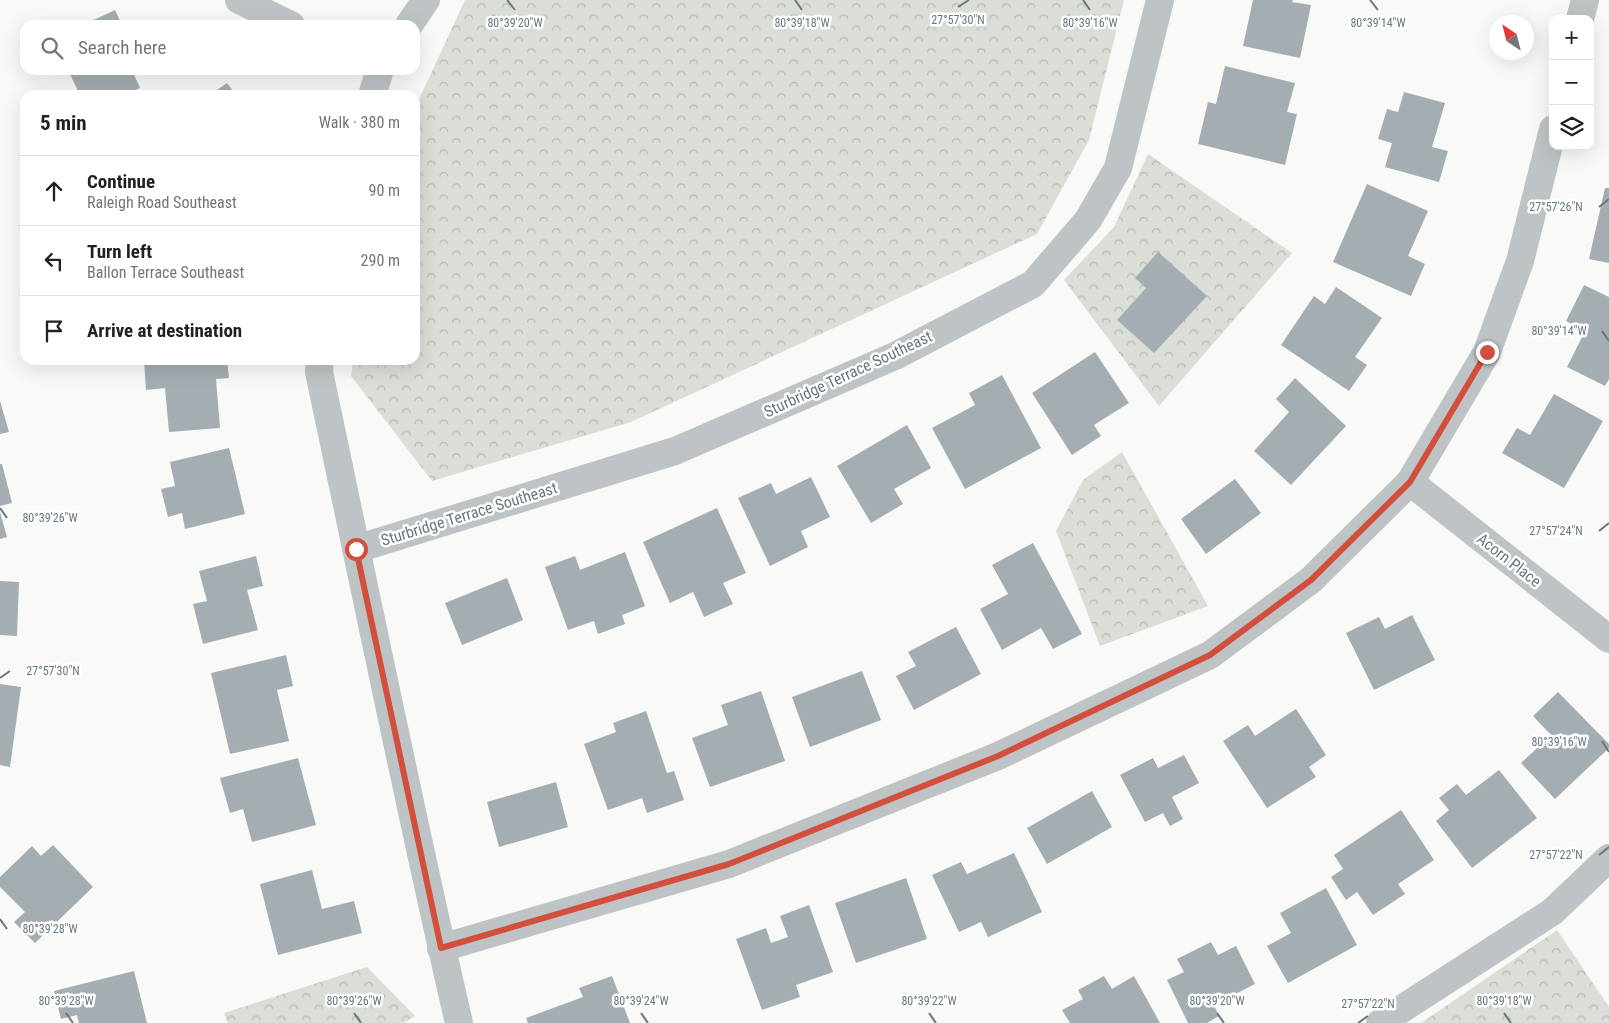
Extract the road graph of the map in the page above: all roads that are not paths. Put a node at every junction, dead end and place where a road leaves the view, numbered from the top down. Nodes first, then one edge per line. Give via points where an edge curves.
1 (239, 0) edge
2 (426, 0) edge
3 (1160, 0) edge
4 (1585, 0) edge
5 (1581, 15) edge
6 (281, 20) edge
7 (413, 20) edge
8 (378, 75) edge
9 (374, 90) edge
10 (1549, 145) edge
11 (320, 365) edge
12 (1410, 482) junction
13 (356, 549) junction
14 (1609, 639) edge
15 (1609, 858) edge
16 (441, 948) junction
17 (459, 1023) edge
18 (1380, 1023) edge

1 - 6 street
2 - 7 street
3 - 13 street, Sturbridge Terrace Southeast via 1118,168 1088,220 1032,284 895,356 675,451
4 - 5 street
8 - 9 street
10 - 12 street via 1520,262 1487,352
11 - 13 street
12 - 14 street, Acorn Place
12 - 16 street via 1311,580 1210,655 998,756 729,864
13 - 16 street
15 - 18 street via 1552,912
16 - 17 street

